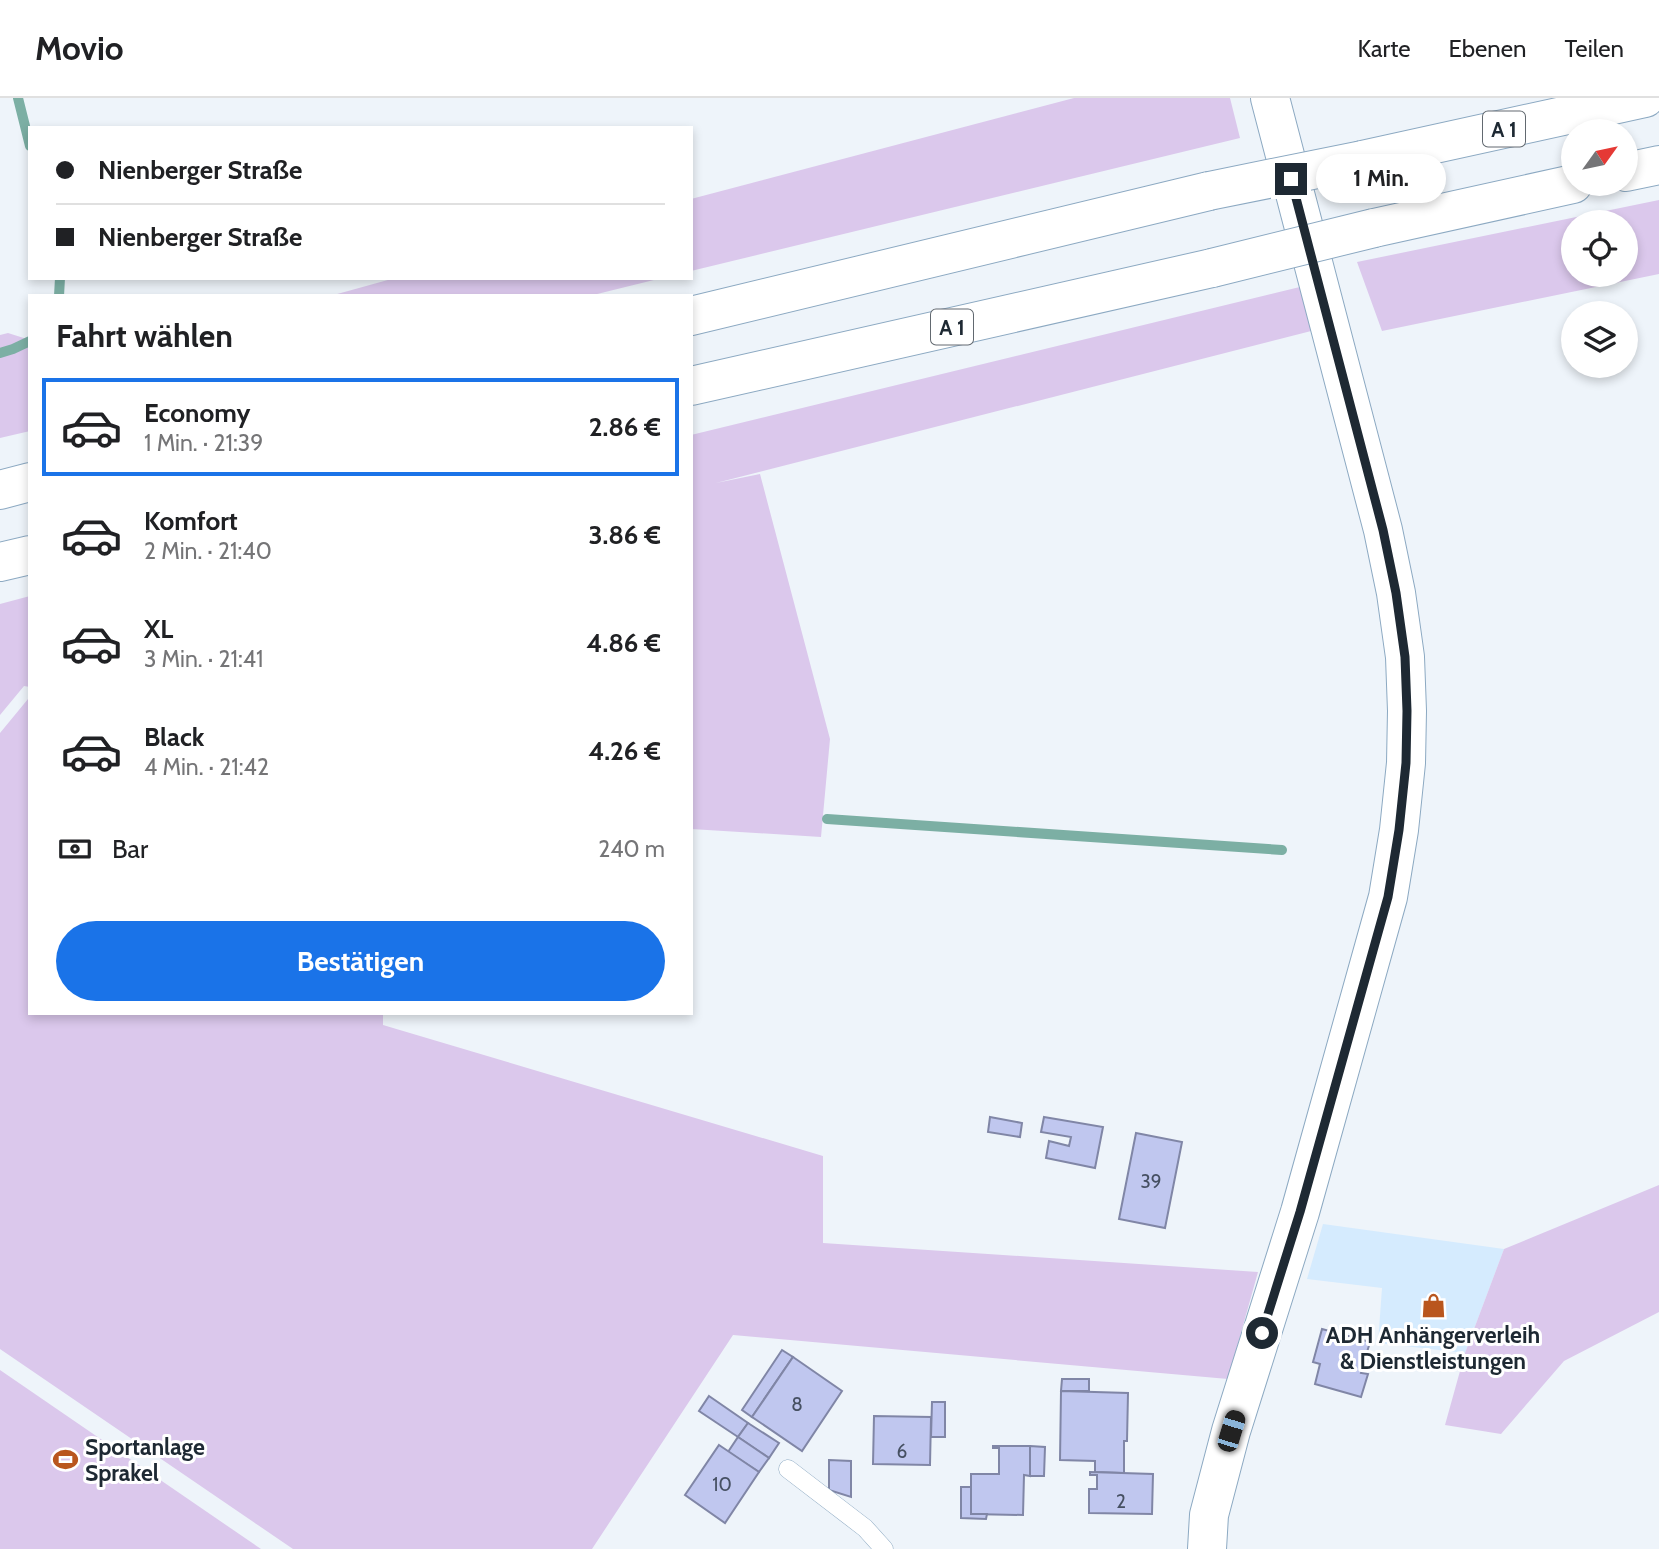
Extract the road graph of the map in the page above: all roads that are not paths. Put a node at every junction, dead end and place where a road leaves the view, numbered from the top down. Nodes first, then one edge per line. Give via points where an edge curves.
1 (1270, 98) edge
2 (1645, 98) edge
3 (1659, 165) edge
4 (1638, 169) edge
5 (1561, 187) edge
6 (693, 316) edge
7 (693, 386) edge
8 (28, 482) edge
9 (0, 489) edge
10 (28, 555) edge
11 (0, 562) edge
12 (788, 1469) dead end
13 (884, 1549) edge
14 (1207, 1549) edge

1 - 14 main road via 1396,593 1405,657 1406,763 1388,897 1300,1212 1231,1431 1209,1515
2 - 6 main road, A 1, bridge via 1209,191
3 - 4 main road
5 - 7 main road, A 1, bridge
8 - 9 main road
10 - 11 main road
12 - 13 lane via 865,1528

